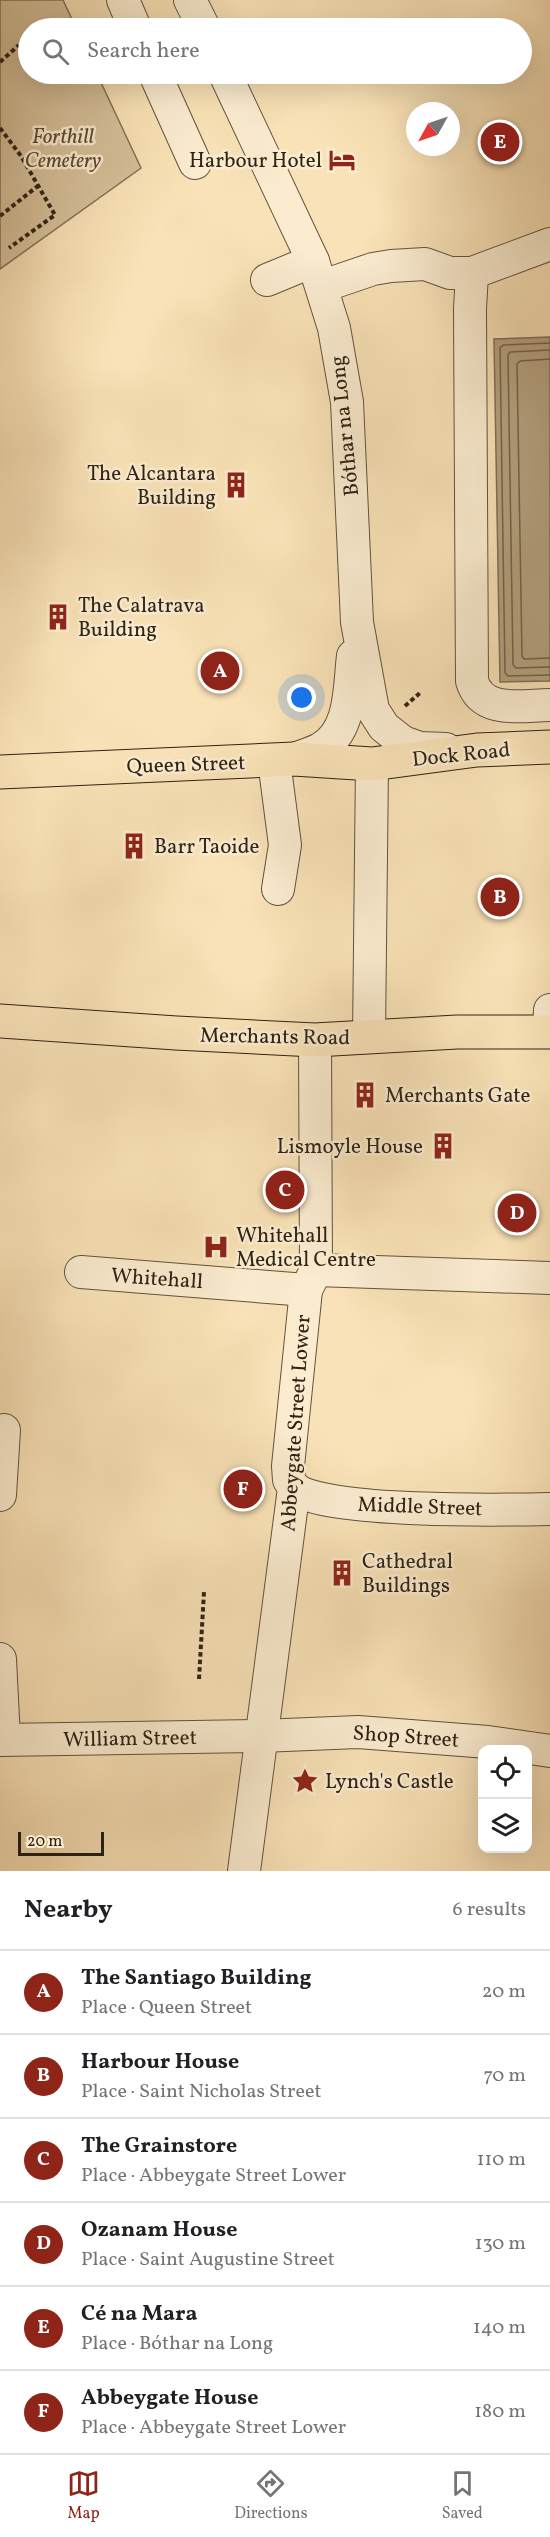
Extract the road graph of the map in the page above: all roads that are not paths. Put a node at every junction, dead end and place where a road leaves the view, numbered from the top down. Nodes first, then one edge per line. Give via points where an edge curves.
1 (123, 0) edge
2 (190, 0) edge
3 (131, 18) edge
4 (199, 18) edge
5 (159, 84) edge
6 (230, 84) edge
7 (195, 163) dead end
8 (550, 244) edge
9 (472, 273) junction
10 (318, 274) junction
11 (267, 280) dead end
12 (357, 622) junction
13 (550, 705) edge
14 (550, 747) edge
15 (477, 750) junction
16 (284, 760) junction
17 (372, 764) junction
18 (0, 772) edge
19 (278, 889) dead end
20 (0, 1021) edge
21 (549, 1024) edge
22 (369, 1037) junction
23 (315, 1040) junction
24 (81, 1272) dead end
25 (550, 1278) edge
26 (311, 1280) junction
27 (4, 1430) dead end
28 (294, 1488) junction
29 (0, 1495) edge
30 (550, 1509) edge
31 (0, 1659) edge
32 (261, 1736) junction
33 (2, 1740) edge
34 (550, 1751) edge
35 (244, 1871) edge

1 - 3 street
2 - 4 street
5 - 7 street
6 - 10 street, Bóthar na Long
8 - 9 street
9 - 10 street via 450,273 425,264
9 - 13 street via 472,681 475,692 491,704
10 - 11 street
10 - 12 street, Bóthar na Long via 334,328 347,402
12 - 15 street, Bóthar na Long via 373,710 384,727 403,742 420,748
12 - 16 street, Bóthar na Long via 342,726 321,748
14 - 15 main road, Dock Road
15 - 17 main road, Dock Road
16 - 17 main road, Queen Street
16 - 18 main road, Queen Street
16 - 19 street via 285,845
17 - 22 street
20 - 23 main road, Merchants Road
21 - 22 main road, Merchants Road
22 - 23 main road, Merchants Road
23 - 26 street, Abbeygate Street Lower
24 - 26 street, Whitehall
25 - 26 street, Whitehall
26 - 28 street, Abbeygate Street Lower via 288,1466
27 - 29 street
28 - 30 street, Middle Street via 306,1496 362,1505
28 - 32 street, Abbeygate Street Lower
31 - 33 street
32 - 33 street, William Street
32 - 34 street, Shop Street via 358,1732
32 - 35 street, Abbeygate Street Lower

